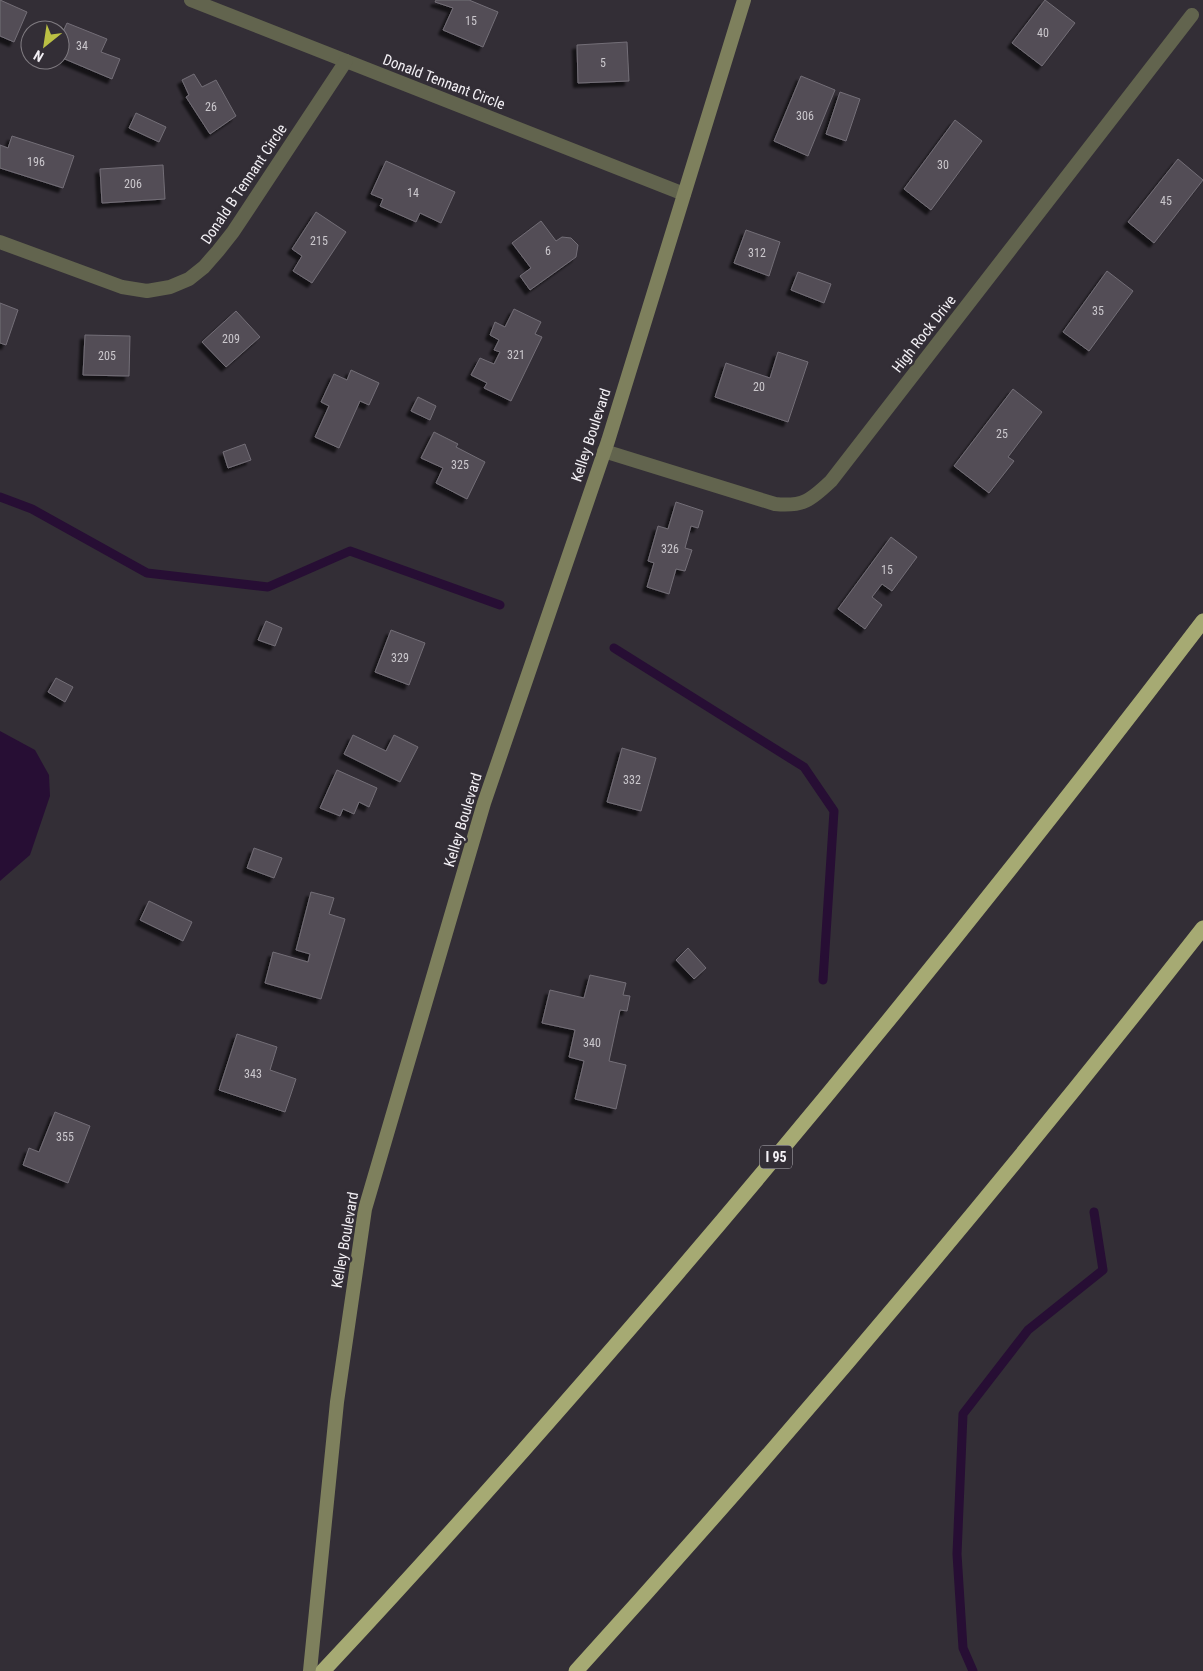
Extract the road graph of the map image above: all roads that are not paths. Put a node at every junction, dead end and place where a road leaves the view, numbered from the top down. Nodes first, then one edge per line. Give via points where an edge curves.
1 (191, 0) edge
2 (744, 0) edge
3 (1192, 15) dead end
4 (346, 61) junction
5 (684, 194) junction
6 (0, 242) edge
7 (604, 451) junction
8 (1203, 621) edge
9 (1203, 928) edge
10 (310, 1671) edge
11 (323, 1671) edge
12 (576, 1671) edge

1 - 4 street, Donald Tennant Circle
2 - 5 main road, Kelley Boulevard
3 - 7 street, High Rock Drive via 831,481 819,492 805,502 791,506 774,504
4 - 5 street, Donald Tennant Circle
4 - 6 street, Donald B Tennant Circle via 218,252 204,267 170,288 147,291 122,287
5 - 7 main road, Kelley Boulevard
7 - 10 main road, Kelley Boulevard via 484,803 365,1209 337,1402
8 - 11 highway, I 95 via 973,917 802,1126 558,1412
9 - 12 highway via 1042,1130 892,1309 762,1463

